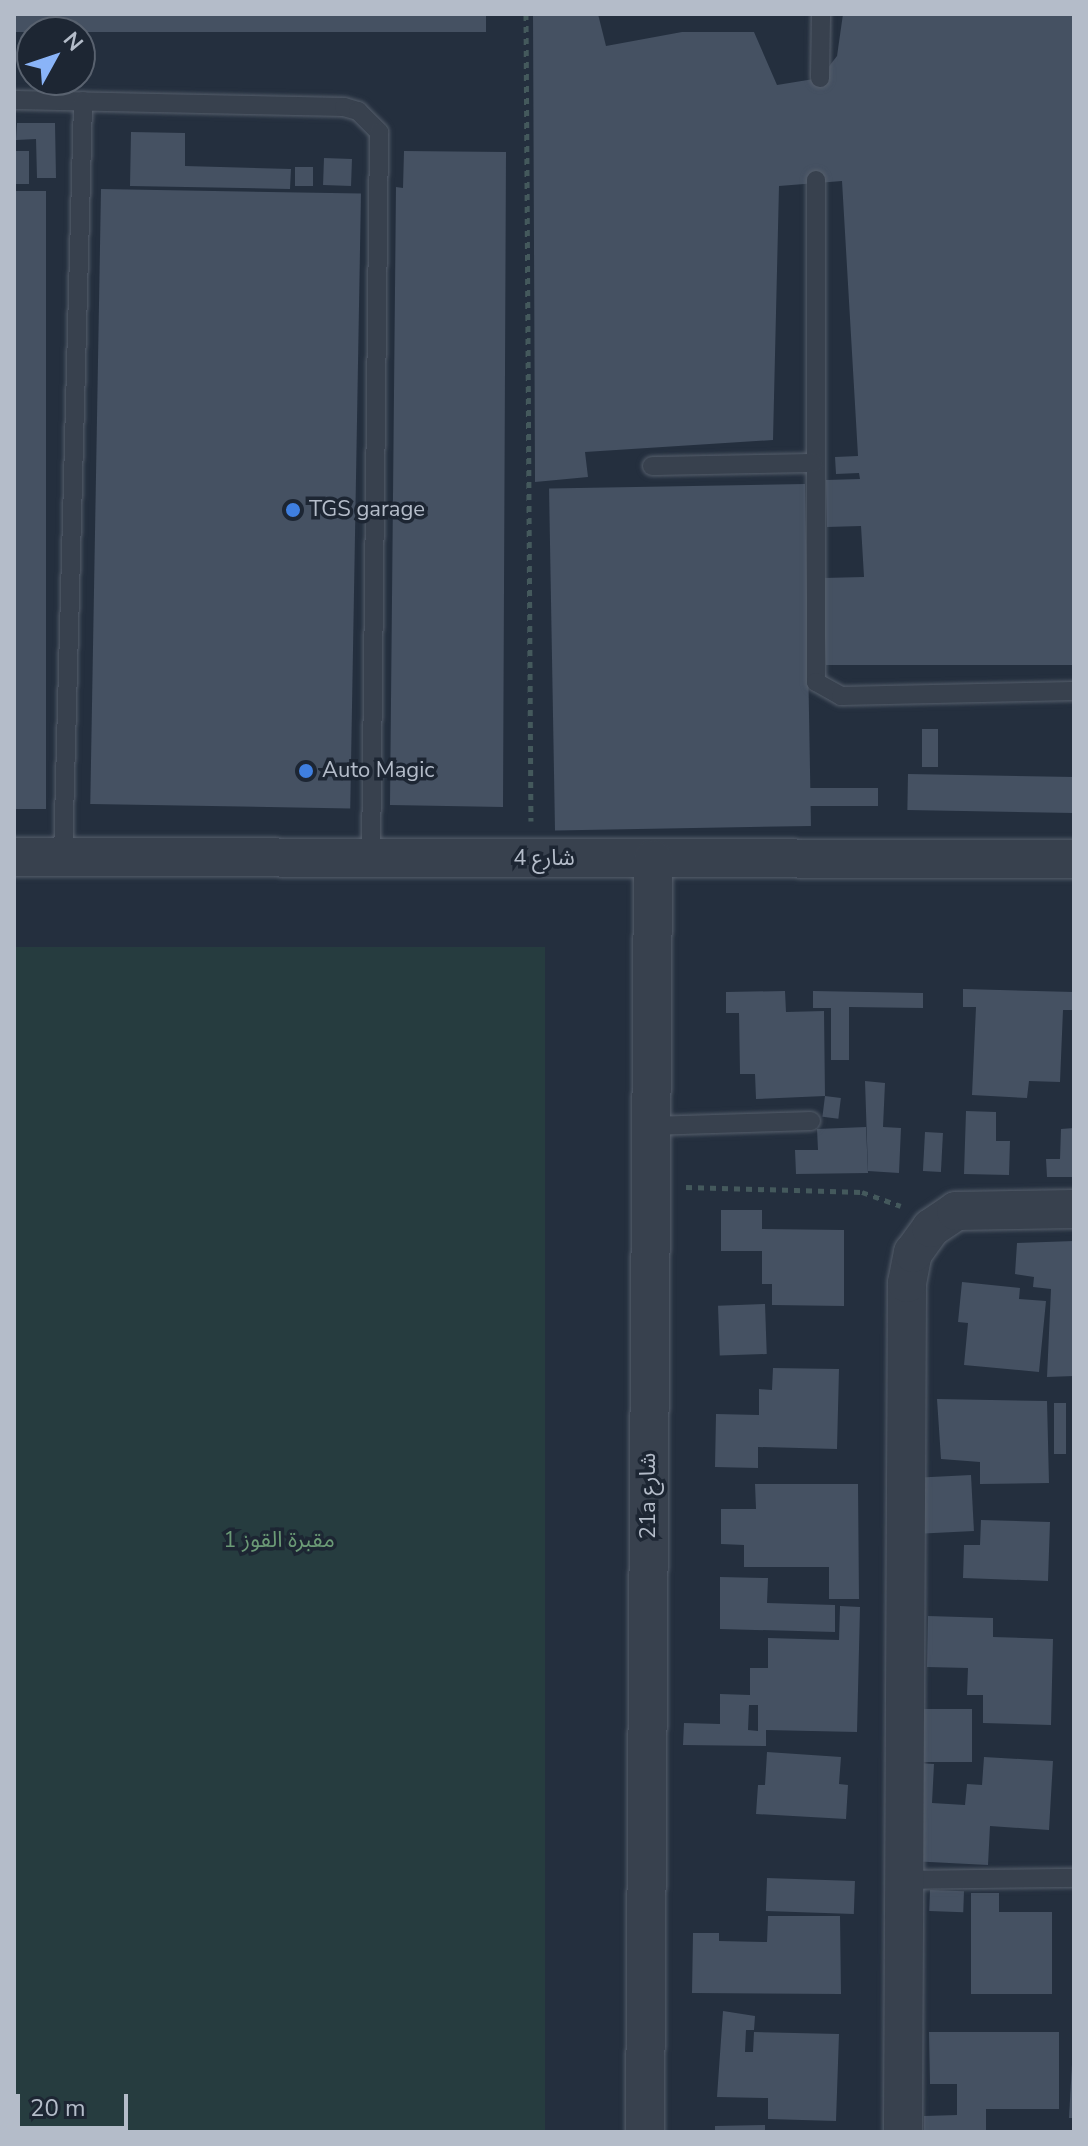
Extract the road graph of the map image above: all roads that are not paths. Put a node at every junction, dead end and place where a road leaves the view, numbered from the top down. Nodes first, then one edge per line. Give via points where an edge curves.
1 (821, 14) edge
2 (820, 78) dead end
3 (14, 100) edge
4 (83, 101) junction
5 (816, 180) dead end
6 (814, 463) junction
7 (652, 466) dead end
8 (1074, 691) edge
9 (14, 857) edge
10 (63, 857) junction
11 (371, 858) junction
12 (653, 859) junction
13 (1074, 859) edge
14 (811, 1121) dead end
15 (651, 1126) junction
16 (1074, 1209) edge
17 (1074, 1878) edge
18 (904, 1880) junction
19 (645, 2132) edge
20 (903, 2132) edge

1 - 2 lane
3 - 4 lane
4 - 10 lane
4 - 11 lane via 344,107 358,111 379,132
5 - 6 lane
6 - 7 lane
6 - 8 lane via 813,672 823,689 841,696
9 - 10 street, شارع 4
10 - 11 street, شارع 4
11 - 12 street, شارع 4
12 - 13 street, شارع 4
12 - 15 street, 21a شارع
14 - 15 lane
15 - 19 street, 21a شارع
16 - 18 street via 956,1211 931,1228 913,1253 907,1283
17 - 18 lane
18 - 20 street

